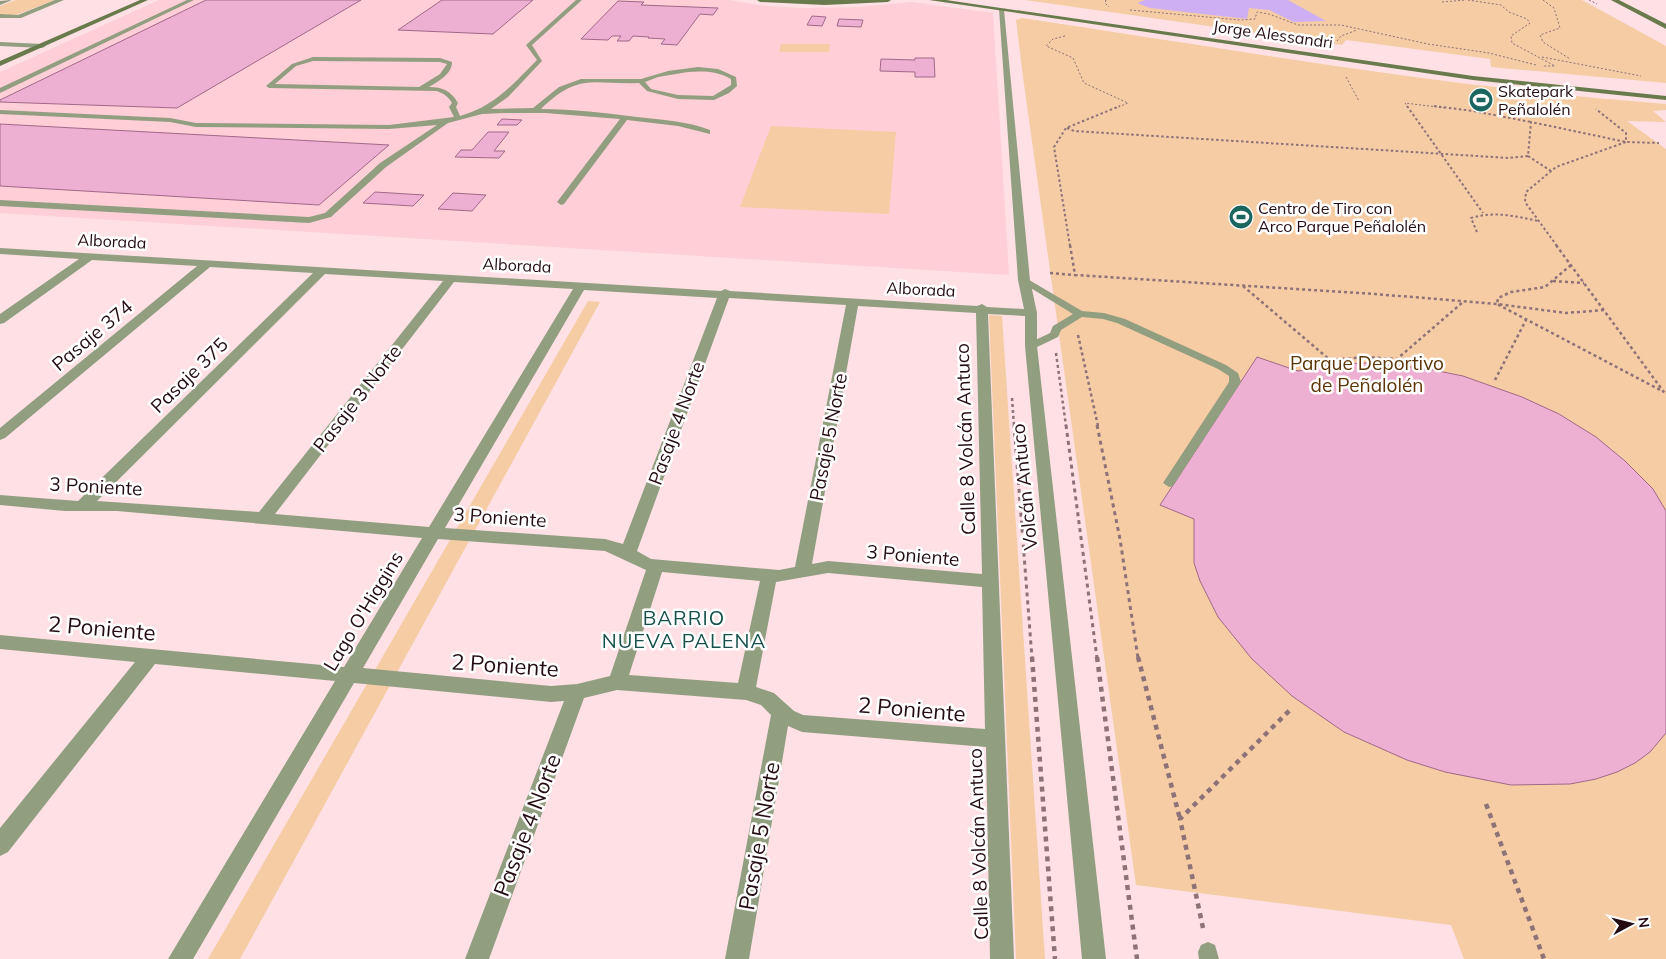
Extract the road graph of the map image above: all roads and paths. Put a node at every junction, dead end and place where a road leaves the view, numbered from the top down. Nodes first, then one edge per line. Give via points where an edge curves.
1 (8, 0) edge
2 (61, 0) edge
3 (145, 0) edge
4 (191, 0) edge
5 (579, 0) edge
6 (760, 0) edge
7 (888, 0) edge
8 (932, 0) edge
9 (1106, 0) edge
10 (1467, 0) edge
11 (1543, 0) edge
12 (1614, 0) edge
13 (1442, 2) dead end
14 (0, 3) edge
15 (1108, 7) dead end
16 (1001, 10) junction
17 (1124, 10) dead end
18 (0, 16) edge
19 (1666, 27) edge
20 (1066, 35) dead end
21 (0, 44) edge
22 (42, 46) junction
23 (1539, 57) junction
24 (1572, 61) junction
25 (0, 64) edge
26 (1345, 75) dead end
27 (1648, 77) dead end
28 (641, 81) junction
29 (420, 89) junction
30 (1577, 90) junction
31 (1666, 90) edge
32 (0, 91) edge
33 (1611, 94) junction
34 (1666, 98) edge
35 (1359, 101) dead end
36 (535, 110) junction
37 (0, 112) edge
38 (474, 114) junction
39 (625, 117) junction
40 (458, 118) junction
41 (448, 120) junction
42 (1530, 122) junction
43 (1066, 128) junction
44 (707, 132) dead end
45 (1626, 142) junction
46 (1658, 143) dead end
47 (1441, 154) junction
48 (1528, 156) junction
49 (1551, 171) junction
50 (561, 202) dead end
51 (0, 203) edge
52 (1483, 213) junction
53 (1539, 221) junction
54 (1477, 232) dead end
55 (0, 251) edge
56 (90, 256) junction
57 (208, 263) junction
58 (1571, 265) junction
59 (323, 270) junction
60 (452, 277) junction
61 (1024, 280) junction
62 (1552, 281) junction
63 (1584, 284) junction
64 (581, 285) junction
65 (1242, 285) junction
66 (725, 293) junction
67 (853, 301) junction
68 (1464, 301) junction
69 (1497, 304) junction
70 (982, 308) junction
71 (1604, 310) junction
72 (1031, 313) junction
73 (1076, 317) junction
74 (0, 320) edge
75 (1526, 320) junction
76 (1054, 335) junction
77 (1031, 346) junction
78 (1495, 380) dead end
79 (1012, 388) dead end
80 (1665, 393) edge
81 (0, 435) edge
82 (1169, 483) dead end
83 (0, 500) edge
84 (82, 506) junction
85 (263, 518) junction
86 (434, 533) junction
87 (628, 553) junction
88 (656, 566) junction
89 (802, 572) junction
90 (769, 576) junction
91 (991, 581) junction
92 (0, 642) edge
93 (151, 656) junction
94 (350, 675) junction
95 (617, 682) junction
96 (577, 692) junction
97 (746, 692) junction
98 (1292, 708) dead end
99 (782, 713) junction
100 (996, 739) junction
101 (1486, 804) dead end
102 (1180, 818) junction
103 (0, 845) edge
104 (1208, 956) edge
105 (180, 959) edge
106 (477, 959) edge
107 (737, 959) edge
108 (1002, 959) edge
109 (1055, 959) edge
110 (1094, 959) edge
111 (1136, 959) edge
112 (1544, 959) edge

1 - 14 street
2 - 18 street via 19,17
3 - 22 street
4 - 32 lane
5 - 38 lane via 529,45 540,60 493,105
6 - 7 street via 825,3
8 - 16 street, Jorge Alessandri
9 - 15 path
10 - 13 path
10 - 23 path via 1501,5 1527,19 1530,23 1511,36 1512,43
11 - 24 path via 1554,8 1560,28 1540,35 1544,42
12 - 19 street
16 - 30 street, Jorge Alessandri
16 - 61 street, Volcán Antuco
17 - 23 path via 1240,20 1255,19 1258,12 1298,25 1341,25 1489,53 1539,66 1555,66
20 - 43 path via 1053,39 1046,46 1073,58 1084,83 1128,103
21 - 22 street
22 - 25 street
23 - 24 path
24 - 27 path
26 - 35 path
28 - 28 lane via 649,90 678,97 714,98 734,86 734,78 726,72 682,71
28 - 36 lane via 593,79 573,83 557,90
29 - 29 lane via 438,80 447,72 450,63 440,60 313,59 294,65 269,86
29 - 40 lane via 447,92 455,103 452,107
30 - 33 street, Jorge Alessandri
30 - 45 path via 1626,134
31 - 33 street, Jorge Alessandri
33 - 34 street, Jorge Alessandri
36 - 38 lane
36 - 39 lane
37 - 41 lane via 170,120 196,125 389,126
38 - 40 lane
39 - 44 lane via 695,126
39 - 50 lane
40 - 41 lane
41 - 51 lane via 383,165 328,215 309,220
42 - 45 path
42 - 47 path via 1473,111 1405,104
42 - 48 path
43 - 47 path
43 - 65 path via 1054,147 1075,275
45 - 46 path
45 - 49 path
47 - 48 path
47 - 52 path
48 - 49 path
49 - 53 path via 1526,192 1525,202
52 - 53 path
52 - 54 path via 1471,218
53 - 58 path
55 - 56 street, Alborada
56 - 57 street, Alborada
56 - 74 street
57 - 59 street, Alborada
57 - 81 street, Pasaje 374
58 - 62 path
58 - 63 path
59 - 60 street, Alborada
59 - 84 street, Pasaje 375
60 - 64 street, Alborada
60 - 85 street, Pasaje 3 Norte
61 - 72 street, Volcán Antuco
61 - 73 lane
62 - 63 path
62 - 69 path via 1545,287 1512,292 1498,298
63 - 71 path
64 - 66 street, Alborada
64 - 86 street, Lago O'Higgins
65 - 68 path
65 - 68 path via 1330,360 1397,359
66 - 67 street, Alborada
66 - 87 street, Pasaje 4 Norte
67 - 70 street, Alborada
67 - 89 street, Pasaje 5 Norte
68 - 69 path
69 - 71 path via 1566,313
69 - 75 path
70 - 72 street, Alborada
70 - 91 street, Calle 8 Volcán Antuco
71 - 80 path
72 - 77 street, Volcán Antuco
73 - 76 lane via 1057,328
73 - 82 lane via 1104,316 1121,321 1234,375 1234,382
73 - 102 path via 1118,530 1139,663
75 - 78 path
75 - 80 path
76 - 77 lane
76 - 111 path
77 - 110 street, Volcán Antuco
79 - 109 path
83 - 84 street, 3 Poniente
84 - 85 street, 3 Poniente
85 - 86 street, 3 Poniente
86 - 87 street, 3 Poniente via 605,545
86 - 94 street, Lago O'Higgins
87 - 88 street, 3 Poniente via 642,563
88 - 90 street, 3 Poniente
88 - 95 street
89 - 90 street, 3 Poniente
89 - 91 street, 3 Poniente via 828,567
90 - 97 street
91 - 100 street, Calle 8 Volcán Antuco
92 - 93 street, 2 Poniente
93 - 94 street, 2 Poniente
93 - 103 street
94 - 96 street, 2 Poniente via 551,694
94 - 105 street, Lago O'Higgins
95 - 96 street, 2 Poniente
95 - 97 street, 2 Poniente
96 - 106 street, Pasaje 4 Norte
97 - 99 street, 2 Poniente via 767,699
98 - 102 path
99 - 100 street, 2 Poniente via 812,725
99 - 107 street, Pasaje 5 Norte
100 - 108 street, Calle 8 Volcán Antuco
101 - 112 path
102 - 104 path

